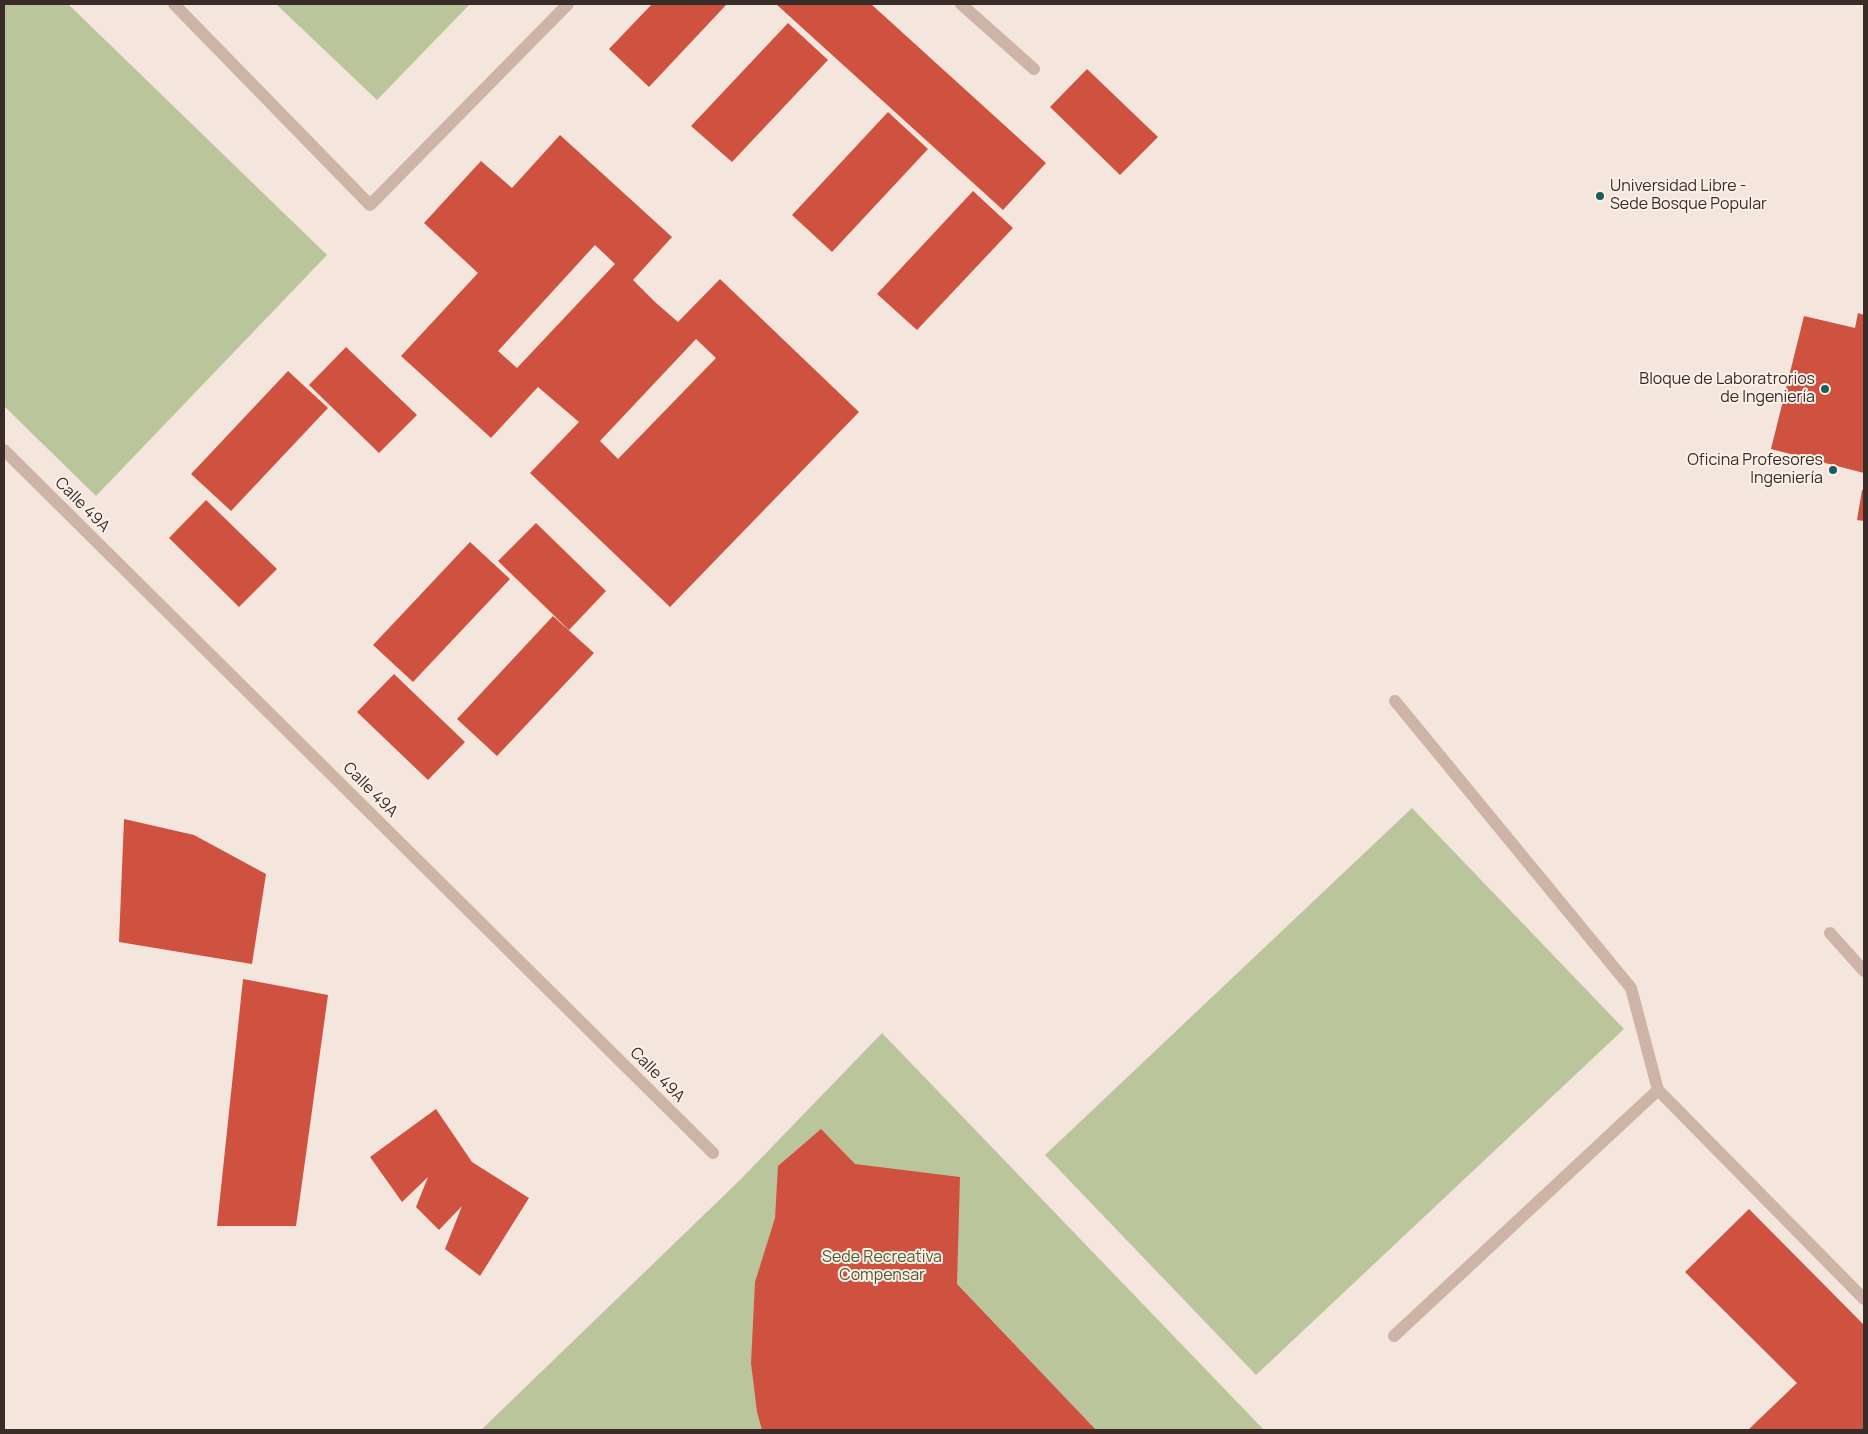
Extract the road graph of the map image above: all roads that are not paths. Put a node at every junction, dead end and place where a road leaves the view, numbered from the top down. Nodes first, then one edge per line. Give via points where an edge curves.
1 (174, 4) edge
2 (568, 4) edge
3 (961, 4) edge
4 (1034, 69) dead end
5 (4, 450) edge
6 (1395, 701) dead end
7 (1830, 933) dead end
8 (1864, 971) edge
9 (1658, 1090) junction
10 (713, 1153) dead end
11 (1864, 1299) edge
12 (1394, 1336) dead end

1 - 2 street via 370,205
3 - 4 street
5 - 10 street, Calle 49A
6 - 9 street via 1631,988
7 - 8 street
9 - 11 street
9 - 12 street

